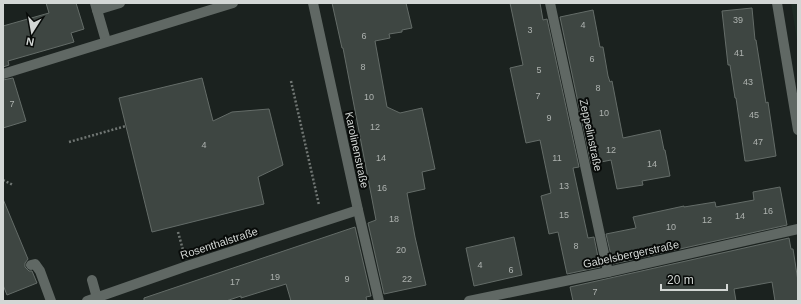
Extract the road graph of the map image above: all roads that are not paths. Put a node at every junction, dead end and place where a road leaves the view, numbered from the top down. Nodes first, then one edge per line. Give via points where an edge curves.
1 (120, 3) edge
2 (233, 3) edge
3 (313, 3) edge
4 (550, 3) edge
5 (777, 3) edge
6 (96, 6) edge
7 (106, 41) junction
8 (3, 74) edge
9 (798, 130) edge
10 (358, 210) junction
11 (798, 229) edge
12 (31, 265) dead end
13 (608, 272) junction
14 (92, 280) dead end
15 (92, 299) edge
16 (51, 301) edge
17 (380, 301) edge
18 (469, 301) edge

1 - 6 street
2 - 7 street
3 - 10 street, Karolinenstraße
4 - 13 street, Zeppelinstraße
5 - 9 street
6 - 7 street
7 - 8 street
10 - 15 street, Rosenthalstraße
10 - 17 street, Karolinenstraße
11 - 13 street, Gabelsbergerstraße
12 - 16 street via 35,264 40,270
13 - 18 street, Gabelsbergerstraße
14 - 15 street

